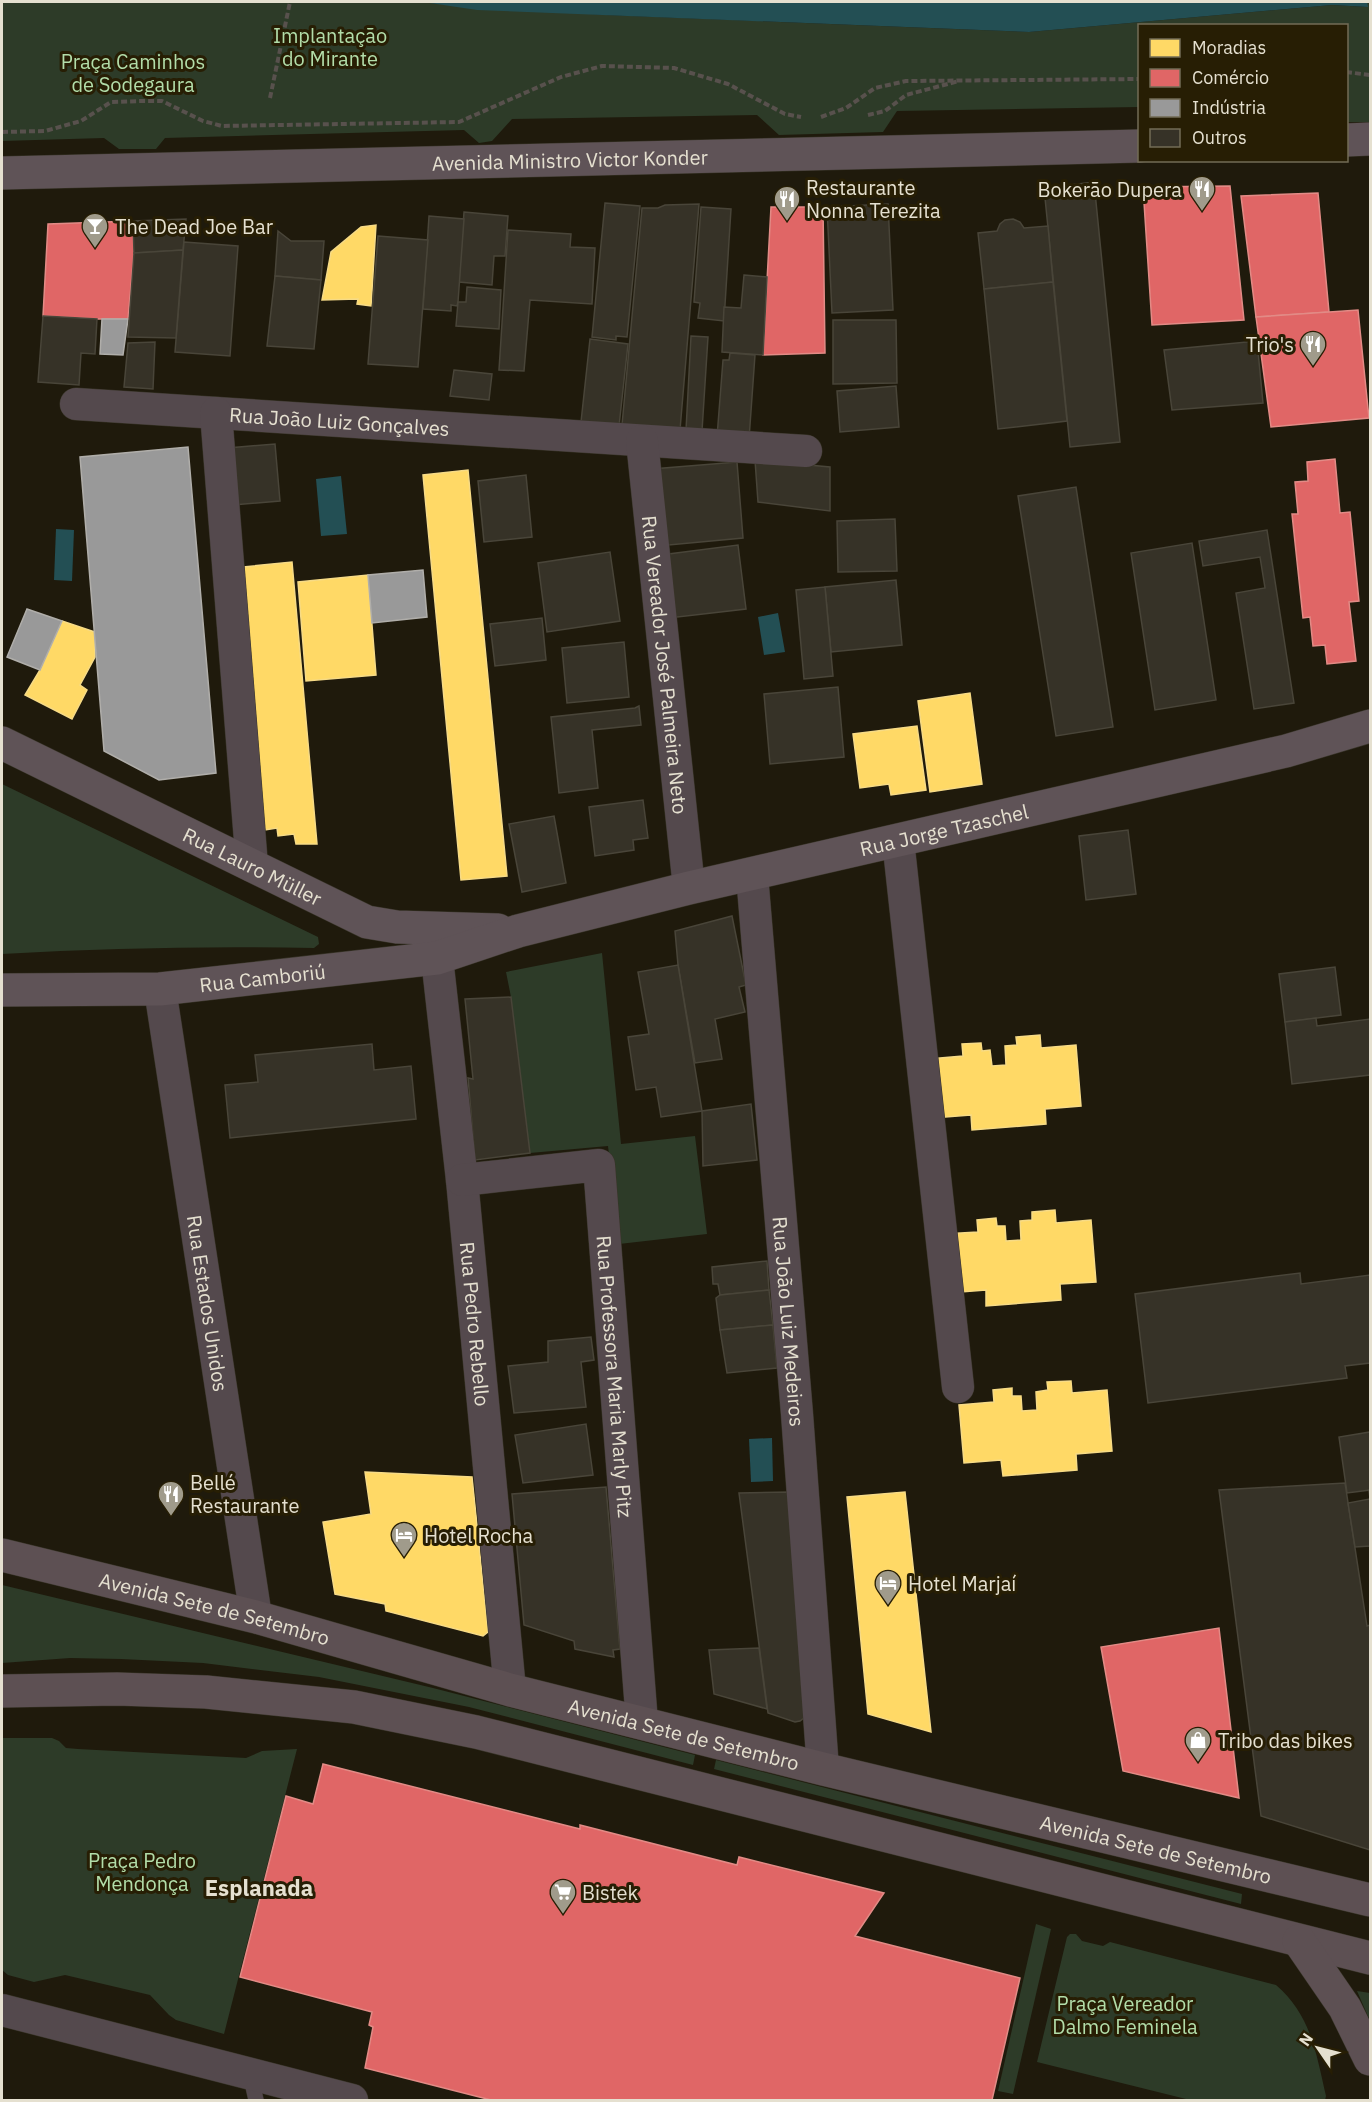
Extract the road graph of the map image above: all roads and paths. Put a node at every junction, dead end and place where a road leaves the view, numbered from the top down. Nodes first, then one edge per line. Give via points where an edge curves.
1 (291, 2) edge
2 (1348, 72) edge
3 (1371, 75) edge
4 (1138, 79) edge
5 (959, 81) junction
6 (270, 98) dead end
7 (805, 117) dead end
8 (861, 117) dead end
9 (826, 120) dead end
10 (2, 132) edge
11 (1371, 139) edge
12 (1348, 140) edge
13 (1138, 146) edge
14 (2, 173) edge
15 (76, 404) dead end
16 (216, 413) junction
17 (642, 441) junction
18 (806, 451) dead end
19 (1371, 726) edge
20 (2, 743) edge
21 (898, 840) junction
22 (252, 866) junction
23 (752, 875) junction
24 (689, 888) junction
25 (518, 931) junction
26 (437, 958) junction
27 (160, 989) junction
28 (2, 990) edge
29 (462, 1180) junction
30 (958, 1388) dead end
31 (2, 1555) edge
32 (256, 1617) junction
33 (510, 1690) junction
34 (2, 1691) edge
35 (642, 1723) junction
36 (823, 1769) junction
37 (1371, 1900) edge
38 (1299, 1941) junction
39 (1371, 1958) edge
40 (2, 2010) edge
41 (1371, 2059) edge
42 (253, 2087) edge
43 (352, 2100) edge

1 - 6 path
2 - 3 path
4 - 5 path
5 - 8 path via 906,94 885,111
5 - 9 path via 906,81 875,88 846,108 814,119
7 - 10 path via 785,114 728,84 674,68 602,66 561,77 459,122 222,126 203,122 162,101 143,101 111,102 81,121 45,132
11 - 12 main road
13 - 14 main road, Avenida Ministro Victor Konder
15 - 16 street
16 - 17 street, Rua João Luiz Gonçalves
16 - 22 street, Rua João Luiz Gonçalves
17 - 18 street, Rua João Luiz Gonçalves
17 - 24 street, Rua Vereador José Palmeira Neto
19 - 21 main road, Rua Jorge Tzaschel via 1286,751
20 - 22 main road, Rua Lauro Müller
21 - 23 main road, Rua Jorge Tzaschel
21 - 30 street
22 - 25 main road, Rua Lauro Müller via 367,922 397,927
23 - 24 main road, Rua Jorge Tzaschel
23 - 36 street, Rua João Luiz Medeiros
24 - 25 main road, Rua Jorge Tzaschel
25 - 26 main road, Rua Camboriú
26 - 27 main road, Rua Camboriú
26 - 29 street, Rua Pedro Rebello
27 - 28 main road, Rua Camboriú
27 - 32 street, Rua Estados Unidos
29 - 33 street, Rua Pedro Rebello
29 - 35 street, Rua Professora Maria Marly Pitz via 599,1165
31 - 32 main road, Avenida Sete de Setembro
32 - 33 main road, Avenida Sete de Setembro
33 - 35 main road, Avenida Sete de Setembro
34 - 38 main road via 206,1692 354,1707 476,1732
35 - 36 main road, Avenida Sete de Setembro
36 - 37 main road, Avenida Sete de Setembro
38 - 39 main road
38 - 41 main road via 1345,2008
40 - 42 street
42 - 43 street

